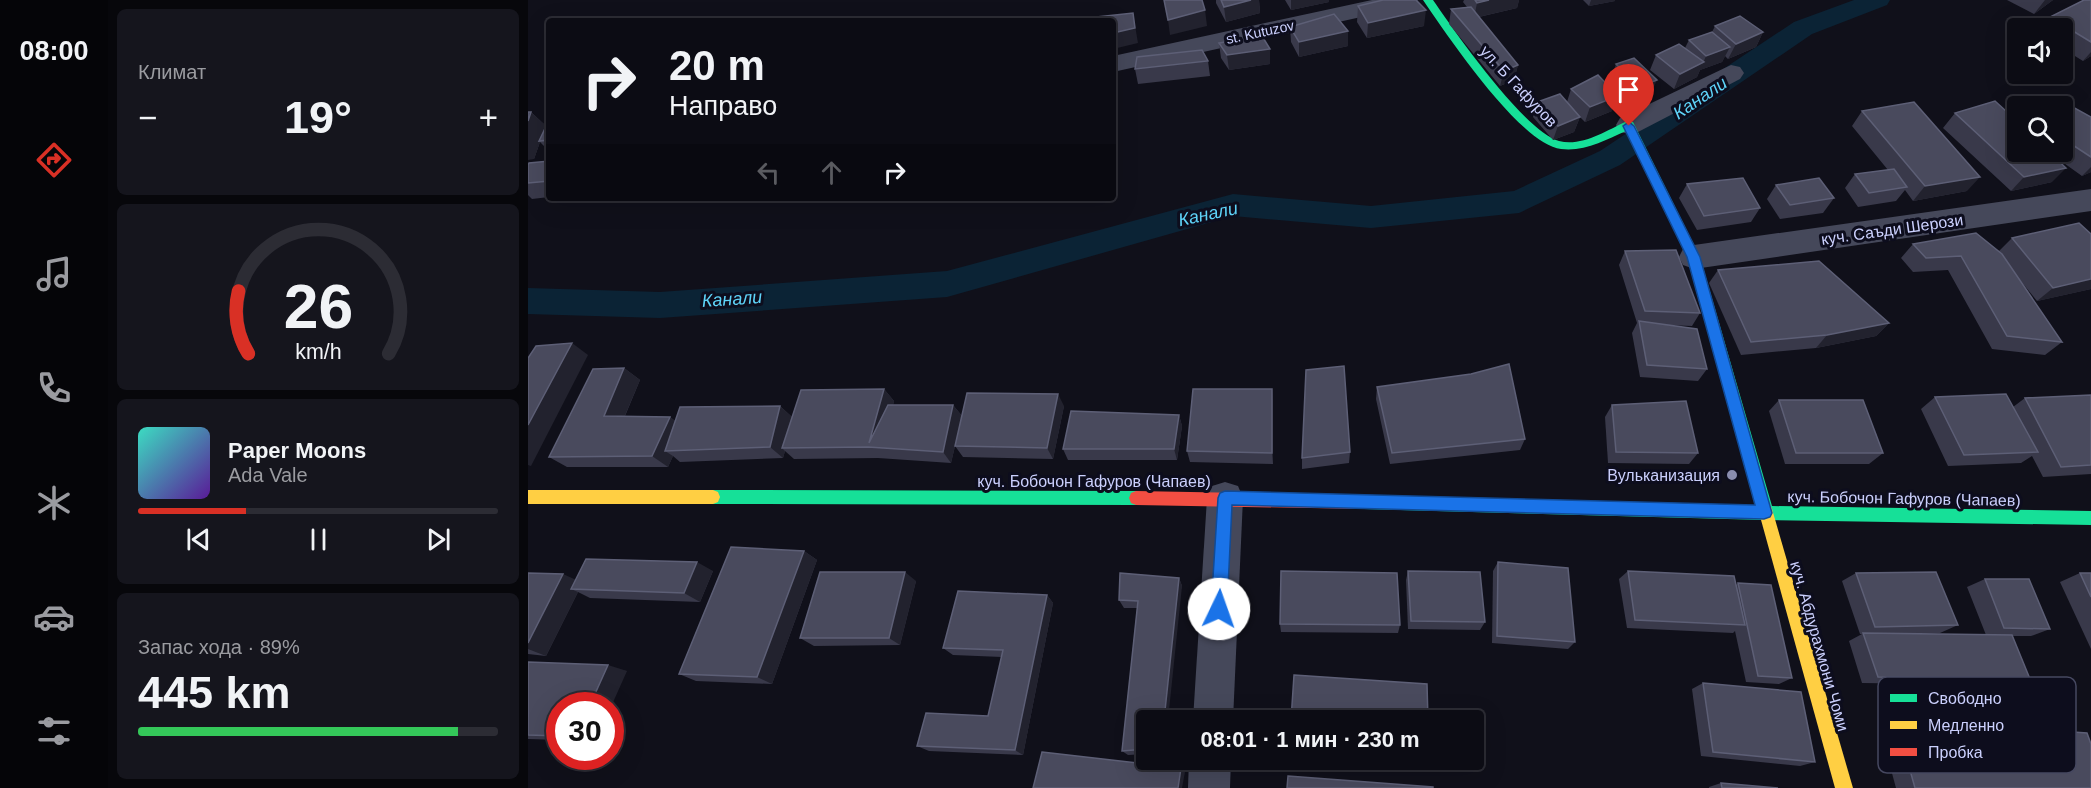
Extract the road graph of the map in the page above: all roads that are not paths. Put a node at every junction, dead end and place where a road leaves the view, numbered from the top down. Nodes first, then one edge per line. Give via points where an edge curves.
1 (1406, 0) edge
2 (1428, 0) edge
3 (1116, 63) edge
4 (1731, 73) dead end
5 (1629, 126) junction
6 (2091, 200) edge
7 (1694, 257) junction
8 (528, 497) edge
9 (1225, 498) junction
10 (1764, 513) junction
11 (2091, 518) edge
12 (1214, 710) edge
13 (1210, 770) edge
14 (1209, 788) edge
15 (1844, 788) edge

1 - 3 street, st. Kutuzov
2 - 5 street, ул. Б Гафуров via 1474,65 1541,138 1557,145 1583,146
4 - 5 street
5 - 7 street
6 - 7 street, куч. Саъди Шерози
7 - 10 street
8 - 9 street, куч. Бобочон Гафуров (Чапаев)
9 - 10 street, куч. Бобочон Гафуров (Чапаев)
9 - 12 street
10 - 11 street, куч. Бобочон Гафуров (Чапаев)
10 - 15 street, куч. Абдурахмони Чоми
13 - 14 street

